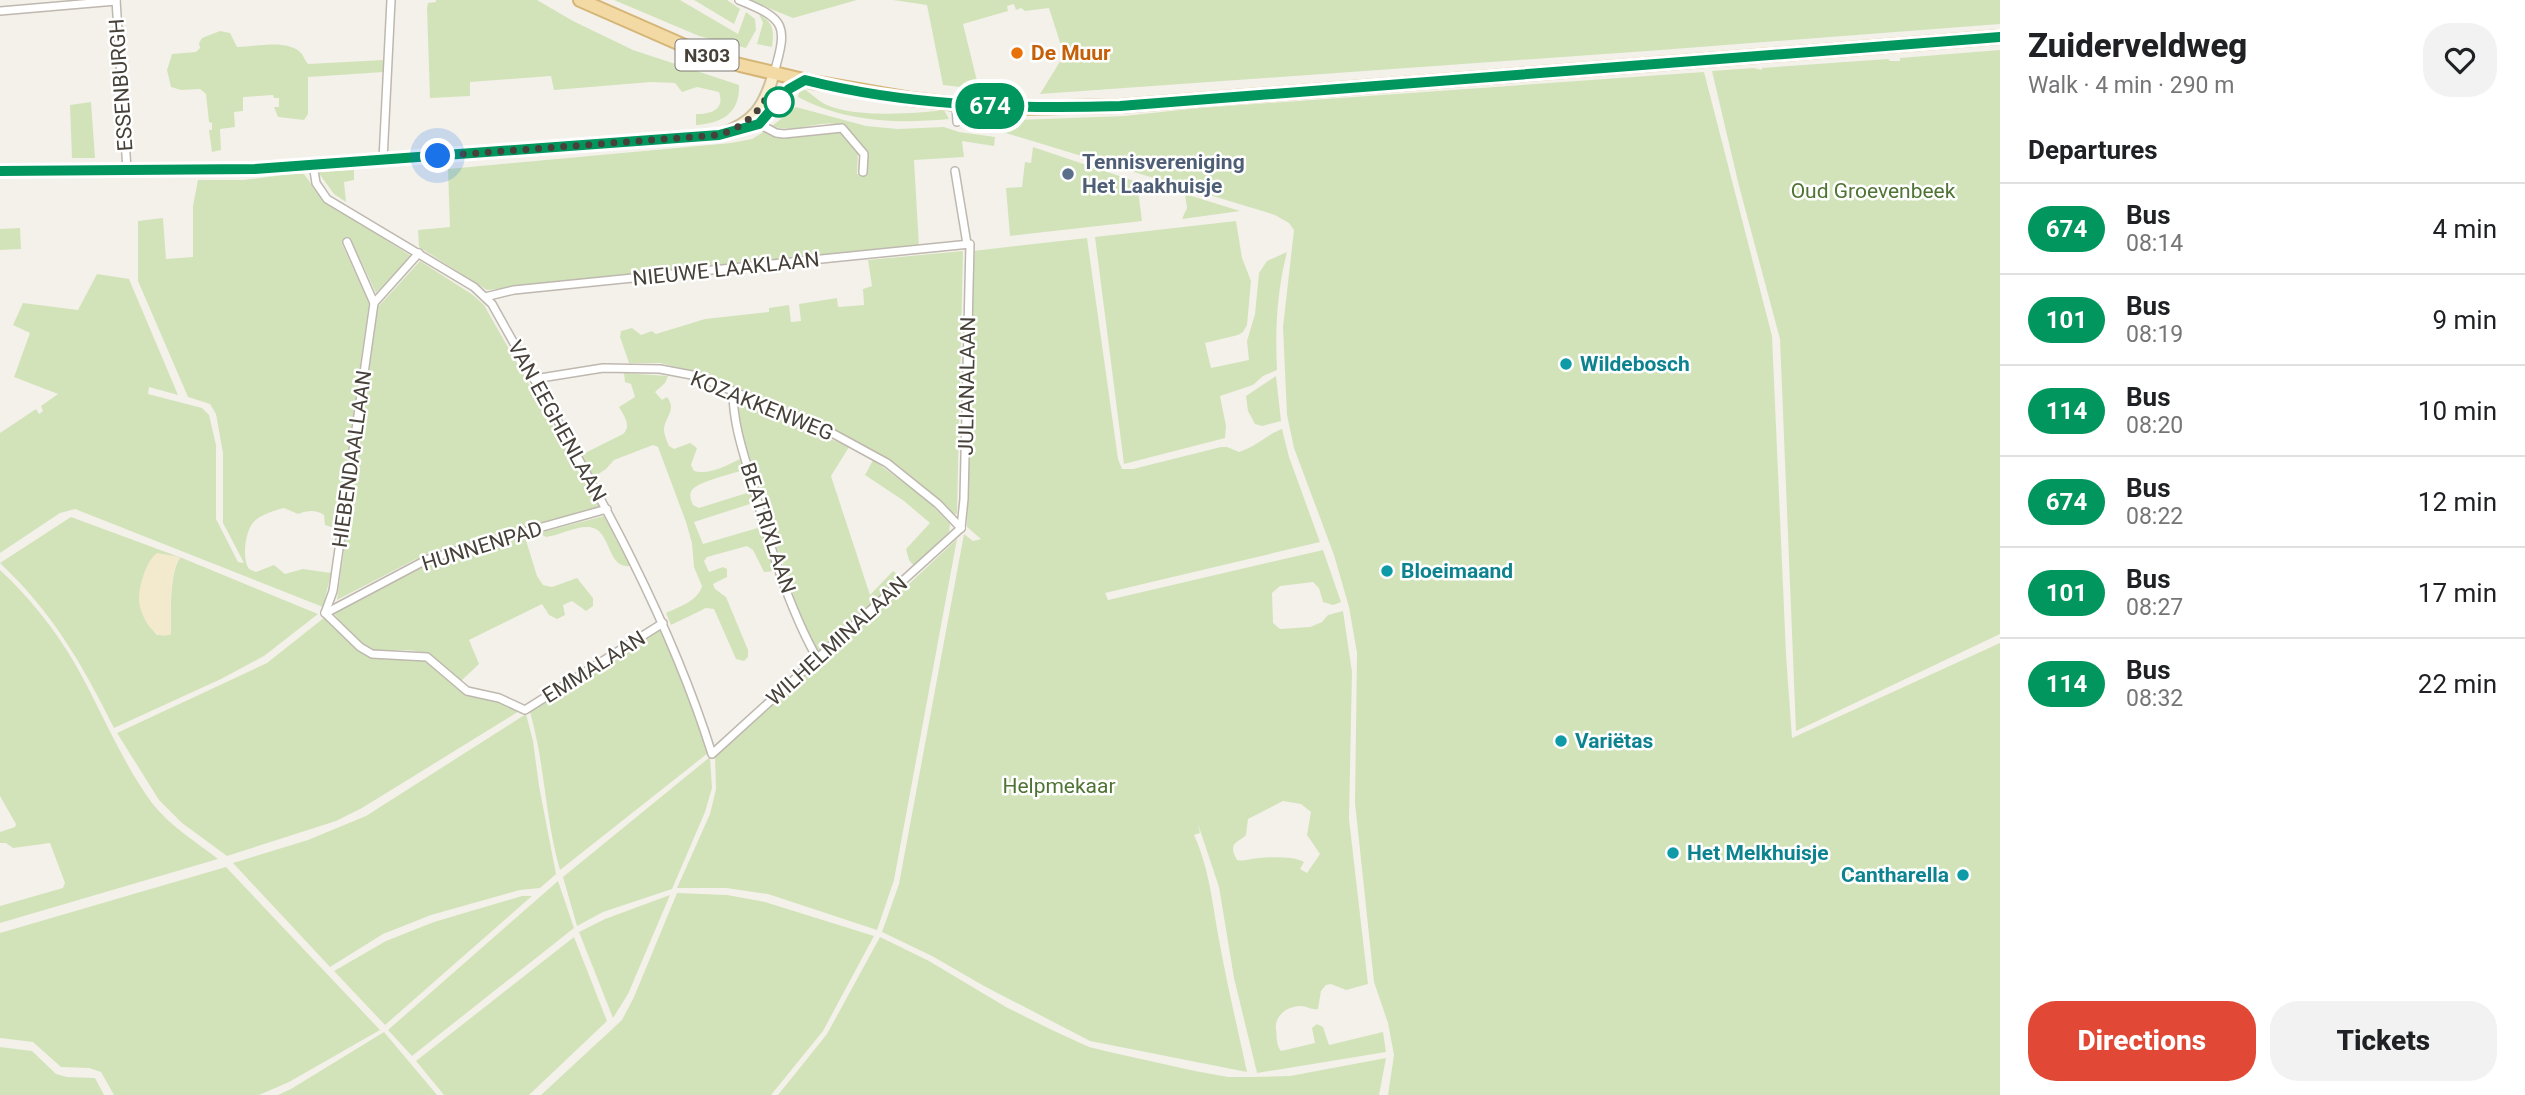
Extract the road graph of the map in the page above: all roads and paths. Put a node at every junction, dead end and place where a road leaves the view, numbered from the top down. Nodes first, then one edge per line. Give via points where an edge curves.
1 (116, 0) edge
2 (391, 0) edge
3 (580, 0) edge
4 (739, 0) edge
5 (0, 11) edge
6 (2000, 37) edge
7 (774, 74) junction
8 (956, 104) junction
9 (750, 119) junction
10 (957, 122) dead end
11 (383, 160) junction
12 (313, 164) junction
13 (127, 170) junction
14 (0, 171) edge
15 (955, 171) dead end
16 (863, 172) dead end
17 (346, 242) dead end
18 (968, 244) junction
19 (419, 253) junction
20 (485, 297) junction
21 (374, 303) junction
22 (534, 379) junction
23 (733, 392) junction
24 (607, 509) junction
25 (961, 528) junction
26 (325, 613) junction
27 (663, 623) junction
28 (818, 660) junction
29 (712, 754) joint

1 - 5 street
1 - 13 street, ESSENBURGH
2 - 11 street
3 - 7 main road, N303 via 694,50
4 - 7 street via 766,12 781,27
6 - 8 main road, N303 via 1082,107
7 - 8 main road, N303
7 - 9 main road via 767,97
8 - 10 street
9 - 11 main road via 719,135
9 - 16 street via 784,134 842,128 864,154
11 - 12 main road
12 - 13 main road
12 - 19 street, VAN EEGHENLAAN via 316,183 327,199
13 - 14 main road
15 - 18 street
17 - 21 street
18 - 20 street, NIEUWE LAAKLAAN via 514,290
18 - 25 street, JULIANALAAN
19 - 20 street, VAN EEGHENLAAN
19 - 21 street
20 - 22 street, VAN EEGHENLAAN
21 - 26 street, HIEBENDAALLAAN via 333,591
22 - 23 street, KOZAKKENWEG via 603,368 660,369 697,376
22 - 24 street, VAN EEGHENLAAN
23 - 25 street, KOZAKKENWEG via 832,433 887,463
23 - 28 street, BEATRIXLAAN via 733,416 760,511
24 - 26 street, HUNNENPAD via 428,559
24 - 27 street, VAN EEGHENLAAN
25 - 28 street, WILHELMINALAAN
26 - 27 street, EMMALAAN via 372,654 427,657 467,691 525,710
27 - 29 street, VAN EEGHENLAAN
28 - 29 street, WILHELMINALAAN

